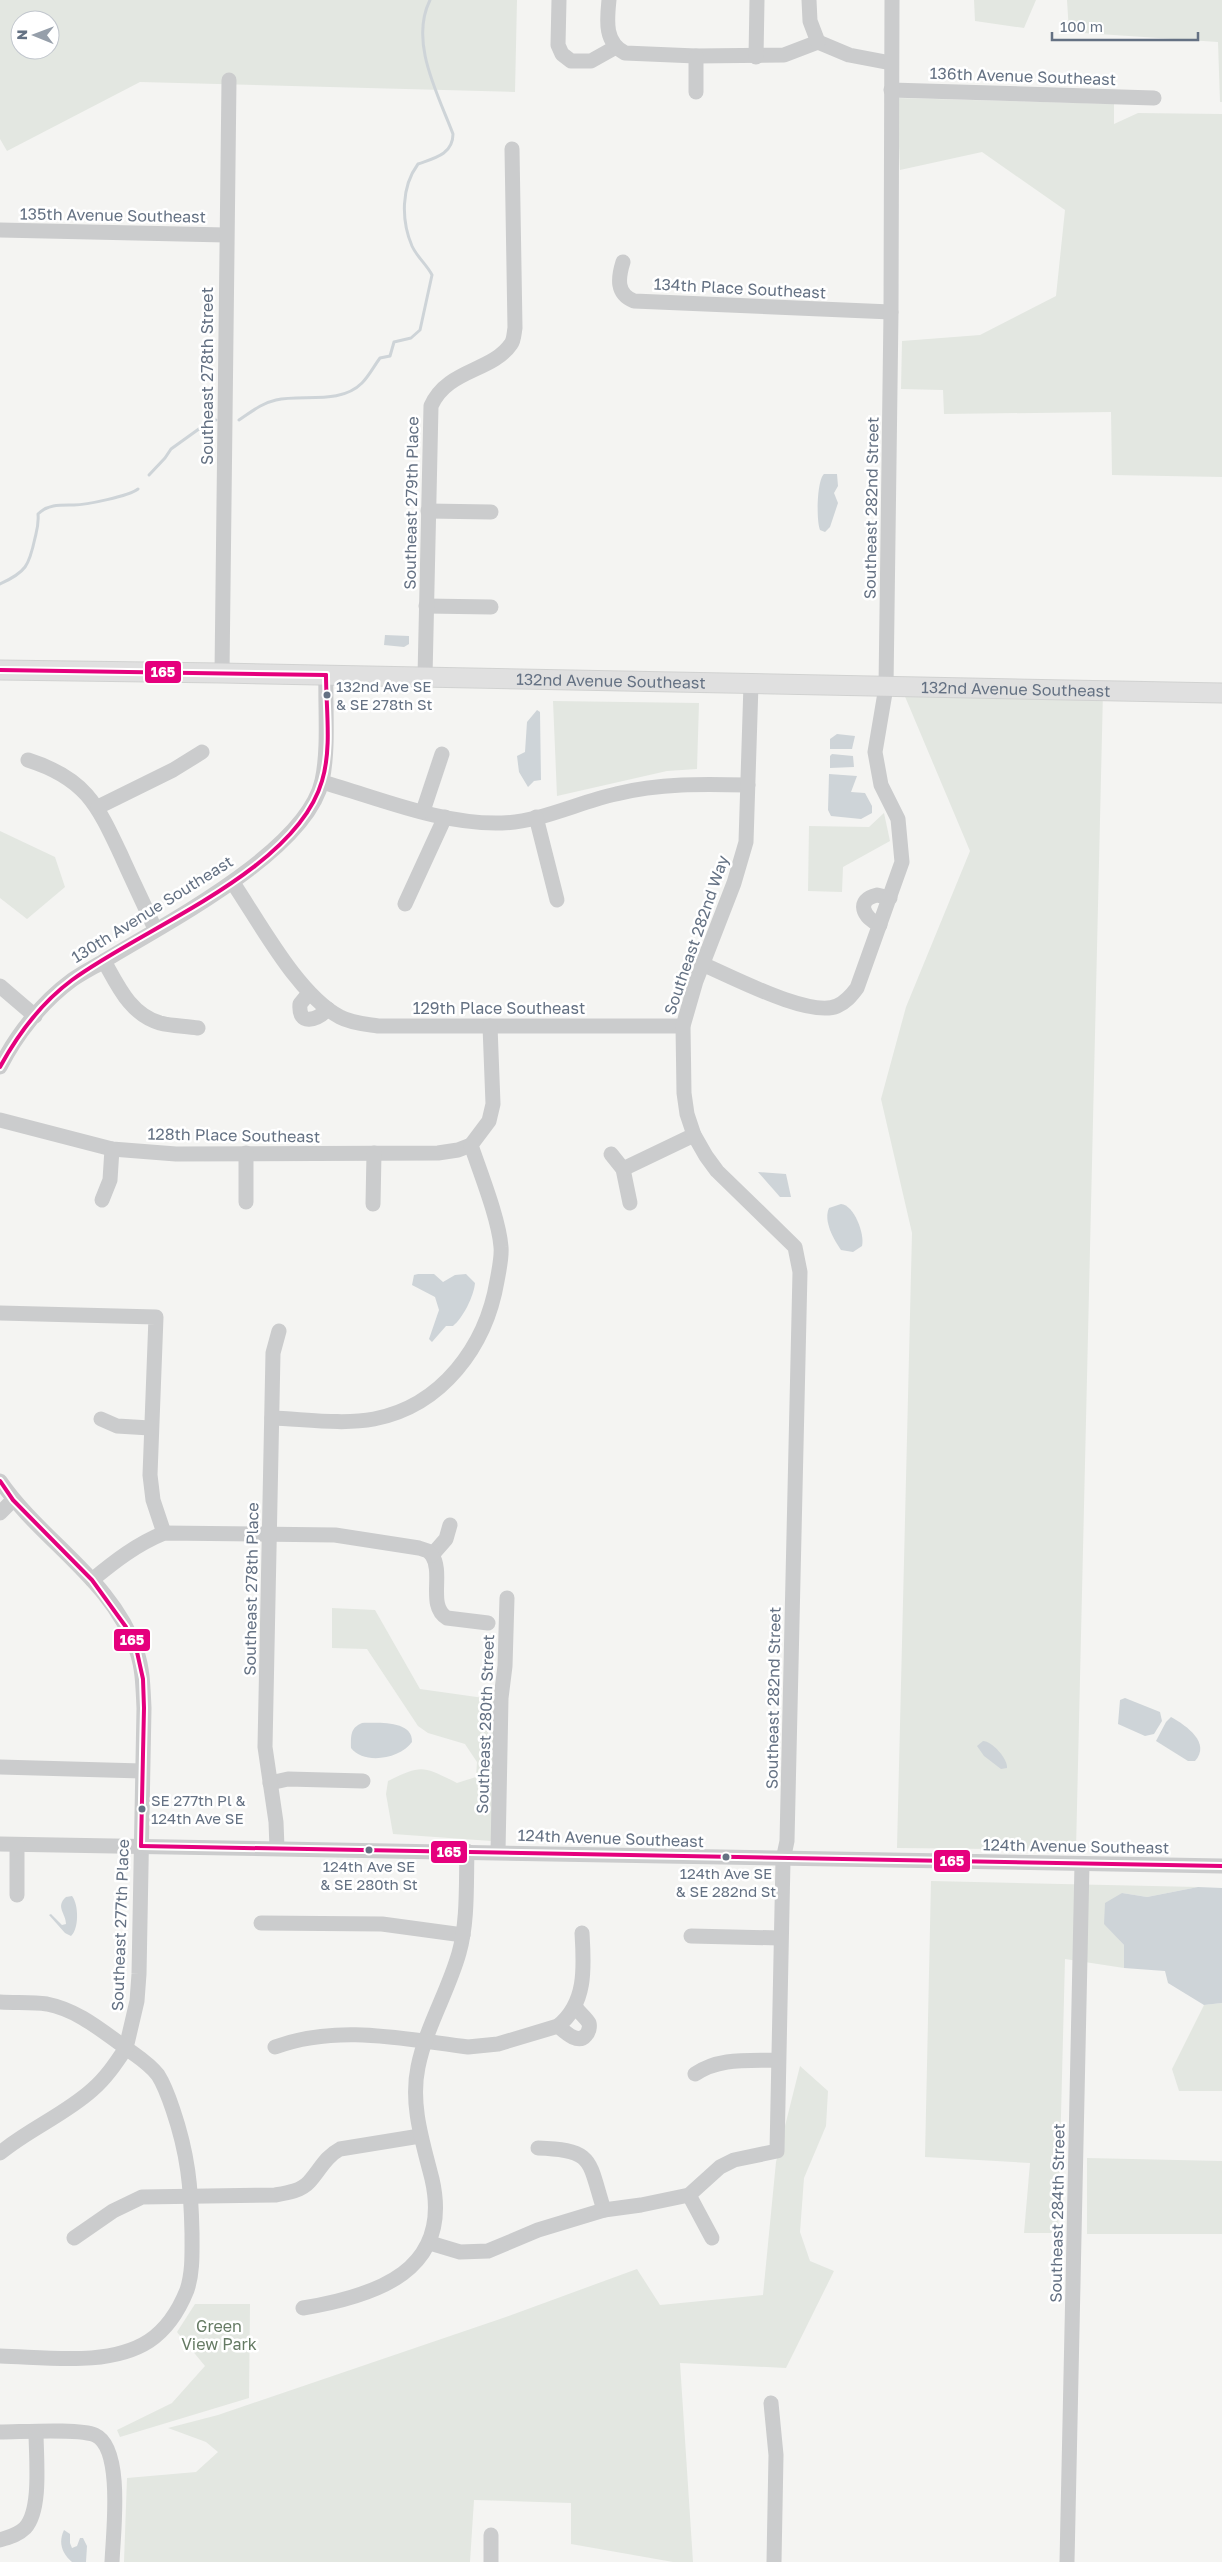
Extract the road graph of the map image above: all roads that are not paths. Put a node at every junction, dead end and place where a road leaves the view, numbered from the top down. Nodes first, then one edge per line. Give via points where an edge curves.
1 (559, 0) edge
2 (609, 0) edge
3 (757, 0) edge
4 (809, 0) edge
5 (892, 0) edge
6 (818, 42) junction
7 (616, 47) junction
8 (696, 56) junction
9 (756, 56) junction
10 (891, 63) junction
11 (229, 80) dead end
12 (891, 90) junction
13 (696, 92) dead end
14 (1154, 98) dead end
15 (512, 149) dead end
16 (0, 230) edge
17 (226, 235) junction
18 (623, 262) dead end
19 (891, 312) junction
20 (428, 511) junction
21 (491, 512) dead end
22 (426, 606) junction
23 (492, 606) dead end
24 (0, 670) edge
25 (222, 673) junction
26 (326, 675) junction
27 (425, 677) junction
28 (750, 684) junction
29 (886, 687) junction
30 (1222, 693) edge
31 (202, 752) dead end
32 (442, 754) dead end
33 (28, 760) dead end
34 (322, 782) junction
35 (748, 785) junction
36 (98, 807) junction
37 (423, 812) junction
38 (536, 816) junction
39 (445, 817) junction
40 (233, 883) junction
41 (890, 898) junction
42 (557, 900) dead end
43 (405, 904) dead end
44 (880, 925) junction
45 (155, 929) junction
46 (104, 961) junction
47 (702, 964) junction
48 (0, 986) edge
49 (35, 1016) junction
50 (490, 1026) junction
51 (683, 1026) junction
52 (198, 1028) dead end
53 (0, 1068) edge
54 (0, 1120) edge
55 (694, 1136) junction
56 (470, 1145) junction
57 (112, 1149) junction
58 (246, 1153) junction
59 (374, 1153) junction
60 (611, 1154) dead end
61 (623, 1169) junction
62 (102, 1200) dead end
63 (246, 1202) dead end
64 (630, 1203) dead end
65 (373, 1204) dead end
66 (795, 1247) joint
67 (0, 1313) edge
68 (279, 1331) dead end
69 (102, 1418) dead end
70 (272, 1418) junction
71 (150, 1428) junction
72 (0, 1481) edge
73 (13, 1500) junction
74 (0, 1513) edge
75 (450, 1526) dead end
76 (164, 1533) junction
77 (269, 1533) junction
78 (432, 1555) junction
79 (92, 1580) junction
80 (507, 1598) dead end
81 (488, 1623) dead end
82 (0, 1767) edge
83 (142, 1771) junction
84 (363, 1781) dead end
85 (270, 1783) junction
86 (0, 1844) edge
87 (18, 1845) junction
88 (141, 1846) junction
89 (277, 1848) junction
90 (467, 1851) junction
91 (498, 1852) junction
92 (782, 1860) junction
93 (1082, 1864) junction
94 (1222, 1866) edge
95 (17, 1895) dead end
96 (261, 1923) dead end
97 (582, 1932) dead end
98 (463, 1935) junction
99 (691, 1936) dead end
100 (780, 1938) junction
101 (0, 2002) edge
102 (575, 2007) junction
103 (558, 2026) junction
104 (425, 2042) junction
105 (275, 2047) dead end
106 (126, 2048) junction
107 (778, 2060) junction
108 (695, 2074) dead end
109 (420, 2136) junction
110 (538, 2148) dead end
111 (0, 2153) edge
112 (191, 2195) junction
113 (688, 2195) junction
114 (604, 2210) junction
115 (74, 2238) dead end
116 (712, 2238) dead end
117 (430, 2242) junction
118 (303, 2308) dead end
119 (0, 2356) edge
120 (771, 2403) dead end
121 (0, 2432) edge
122 (36, 2432) junction
123 (492, 2535) dead end
124 (0, 2540) edge
125 (112, 2562) edge
126 (491, 2562) edge
127 (774, 2562) edge
128 (1067, 2562) edge

1 - 7 street via 558,45 562,54 571,61 591,61
2 - 7 street via 607,30
3 - 9 street
4 - 6 street via 810,21
5 - 10 street, Southeast 282nd Street
6 - 9 street via 784,55
6 - 10 street via 849,55
7 - 8 street via 625,53
8 - 9 street
8 - 13 street
10 - 12 street, Southeast 282nd Street
11 - 17 street, Southeast 278th Street
12 - 14 street, 136th Avenue Southeast
12 - 19 street, Southeast 282nd Street
15 - 20 street, Southeast 279th Place via 515,328 512,342 498,356 449,382 434,398 430,414
16 - 17 street, 135th Avenue Southeast
17 - 25 street, Southeast 278th Street
18 - 19 street, 134th Place Southeast via 619,286 624,295 634,301
19 - 29 street, Southeast 282nd Street
20 - 21 street
20 - 22 street, Southeast 279th Place
22 - 23 street
22 - 27 street, Southeast 279th Place
24 - 25 main road, 132nd Avenue Southeast
25 - 26 main road, 132nd Avenue Southeast
26 - 27 main road, 132nd Avenue Southeast
26 - 34 street
27 - 28 main road, 132nd Avenue Southeast
28 - 29 main road, 132nd Avenue Southeast
28 - 35 street, Southeast 282nd Way
29 - 30 main road, 132nd Avenue Southeast
29 - 41 street, Southeast 282nd Street via 875,752 881,784 898,819 902,849 902,862
31 - 36 street
32 - 37 street
33 - 36 street via 52,767 68,777
34 - 37 street
34 - 40 street, 130th Avenue Southeast via 304,820 294,832
35 - 38 street via 701,784 627,792
35 - 47 street, Southeast 282nd Way via 746,842 734,883
36 - 45 street
37 - 39 street
38 - 39 street via 504,823
38 - 42 street
39 - 43 street
40 - 45 street, 130th Avenue Southeast
40 - 50 street, 129th Place Southeast via 309,993 342,1018 378,1026
41 - 44 street, Southeast 282nd Street
41 - 44 street via 877,895 864,904 868,919
44 - 47 street, Southeast 282nd Street via 857,988 849,999 836,1007 807,1007
45 - 46 street, 130th Avenue Southeast
46 - 49 street, 130th Avenue Southeast via 72,980
46 - 52 street via 128,1002 141,1014 160,1023
47 - 51 street, Southeast 282nd Way
48 - 49 street
49 - 53 street, 130th Avenue Southeast
50 - 51 street, 129th Place Southeast
50 - 56 street via 493,1104 489,1121
51 - 55 street, Southeast 282nd Way via 684,1093
54 - 57 street, 128th Place Southeast
55 - 61 street
55 - 66 street, Southeast 282nd Way via 717,1171
56 - 59 street, 128th Place Southeast via 438,1153
56 - 70 street via 501,1247 495,1295 487,1319 462,1366 446,1383 406,1409 372,1419
57 - 58 street, 128th Place Southeast via 176,1154
57 - 62 street via 110,1180
58 - 59 street, 128th Place Southeast
58 - 63 street
59 - 65 street
60 - 61 street
61 - 64 street
66 - 92 street, Southeast 282nd Street via 800,1272 787,1841
67 - 71 street via 156,1316
68 - 70 street, Southeast 278th Place via 273,1354
69 - 71 street via 118,1426
70 - 77 street, Southeast 278th Place
71 - 76 street via 152,1491
72 - 73 street, Southeast 277th Place
73 - 74 street
73 - 79 street, Southeast 277th Place
75 - 78 street via 446,1539
76 - 77 street
76 - 79 street via 126,1553
77 - 78 street via 335,1535 419,1548
77 - 85 street, Southeast 278th Place via 265,1747
78 - 81 street via 436,1568 437,1606 441,1615 455,1621
79 - 83 street, Southeast 277th Place via 126,1627 137,1652 143,1679
80 - 91 street, Southeast 280th Street
82 - 83 street
83 - 88 street, Southeast 277th Place
84 - 85 street via 288,1779
85 - 89 street, Southeast 278th Place
86 - 87 street, 124th Avenue Southeast
87 - 88 street, 124th Avenue Southeast
87 - 95 street
88 - 89 street, 124th Avenue Southeast
88 - 106 street, Southeast 277th Place via 138,2001
89 - 90 street, 124th Avenue Southeast
90 - 91 street, 124th Avenue Southeast
90 - 98 street
91 - 92 street, 124th Avenue Southeast
92 - 93 street, 124th Avenue Southeast
92 - 100 street, Southeast 282nd Street
93 - 94 street, 124th Avenue Southeast
93 - 128 street, Southeast 284th Street
96 - 98 street via 382,1924
97 - 102 street via 584,1967 582,1988
98 - 104 street via 459,1954
99 - 100 street
100 - 107 street, Southeast 282nd Street
101 - 106 street via 48,2004 63,2008
102 - 103 street
102 - 103 street via 588,2023 586,2036 573,2038
103 - 104 street via 483,2047
104 - 105 street via 362,2034 321,2036
104 - 109 street via 418,2069 416,2098
106 - 111 street via 93,2090
106 - 112 street via 157,2074 166,2091 189,2166
107 - 108 street via 722,2062
107 - 113 street, Southeast 282nd Street via 777,2151 734,2160 720,2167
109 - 112 street via 340,2149 331,2154 308,2183 292,2192
109 - 117 street via 435,2203
110 - 114 street via 567,2149 587,2160
112 - 115 street via 156,2195 130,2201
112 - 119 street via 191,2272 187,2289 165,2327 150,2340 134,2349 98,2357
113 - 114 street
113 - 116 street
114 - 117 street via 538,2230 488,2251 460,2252
117 - 118 street via 397,2278 376,2290 357,2298
120 - 127 street via 776,2455
121 - 122 street
122 - 124 street via 34,2512 24,2529 15,2536
122 - 125 street via 88,2433 104,2441 114,2473
123 - 126 street

